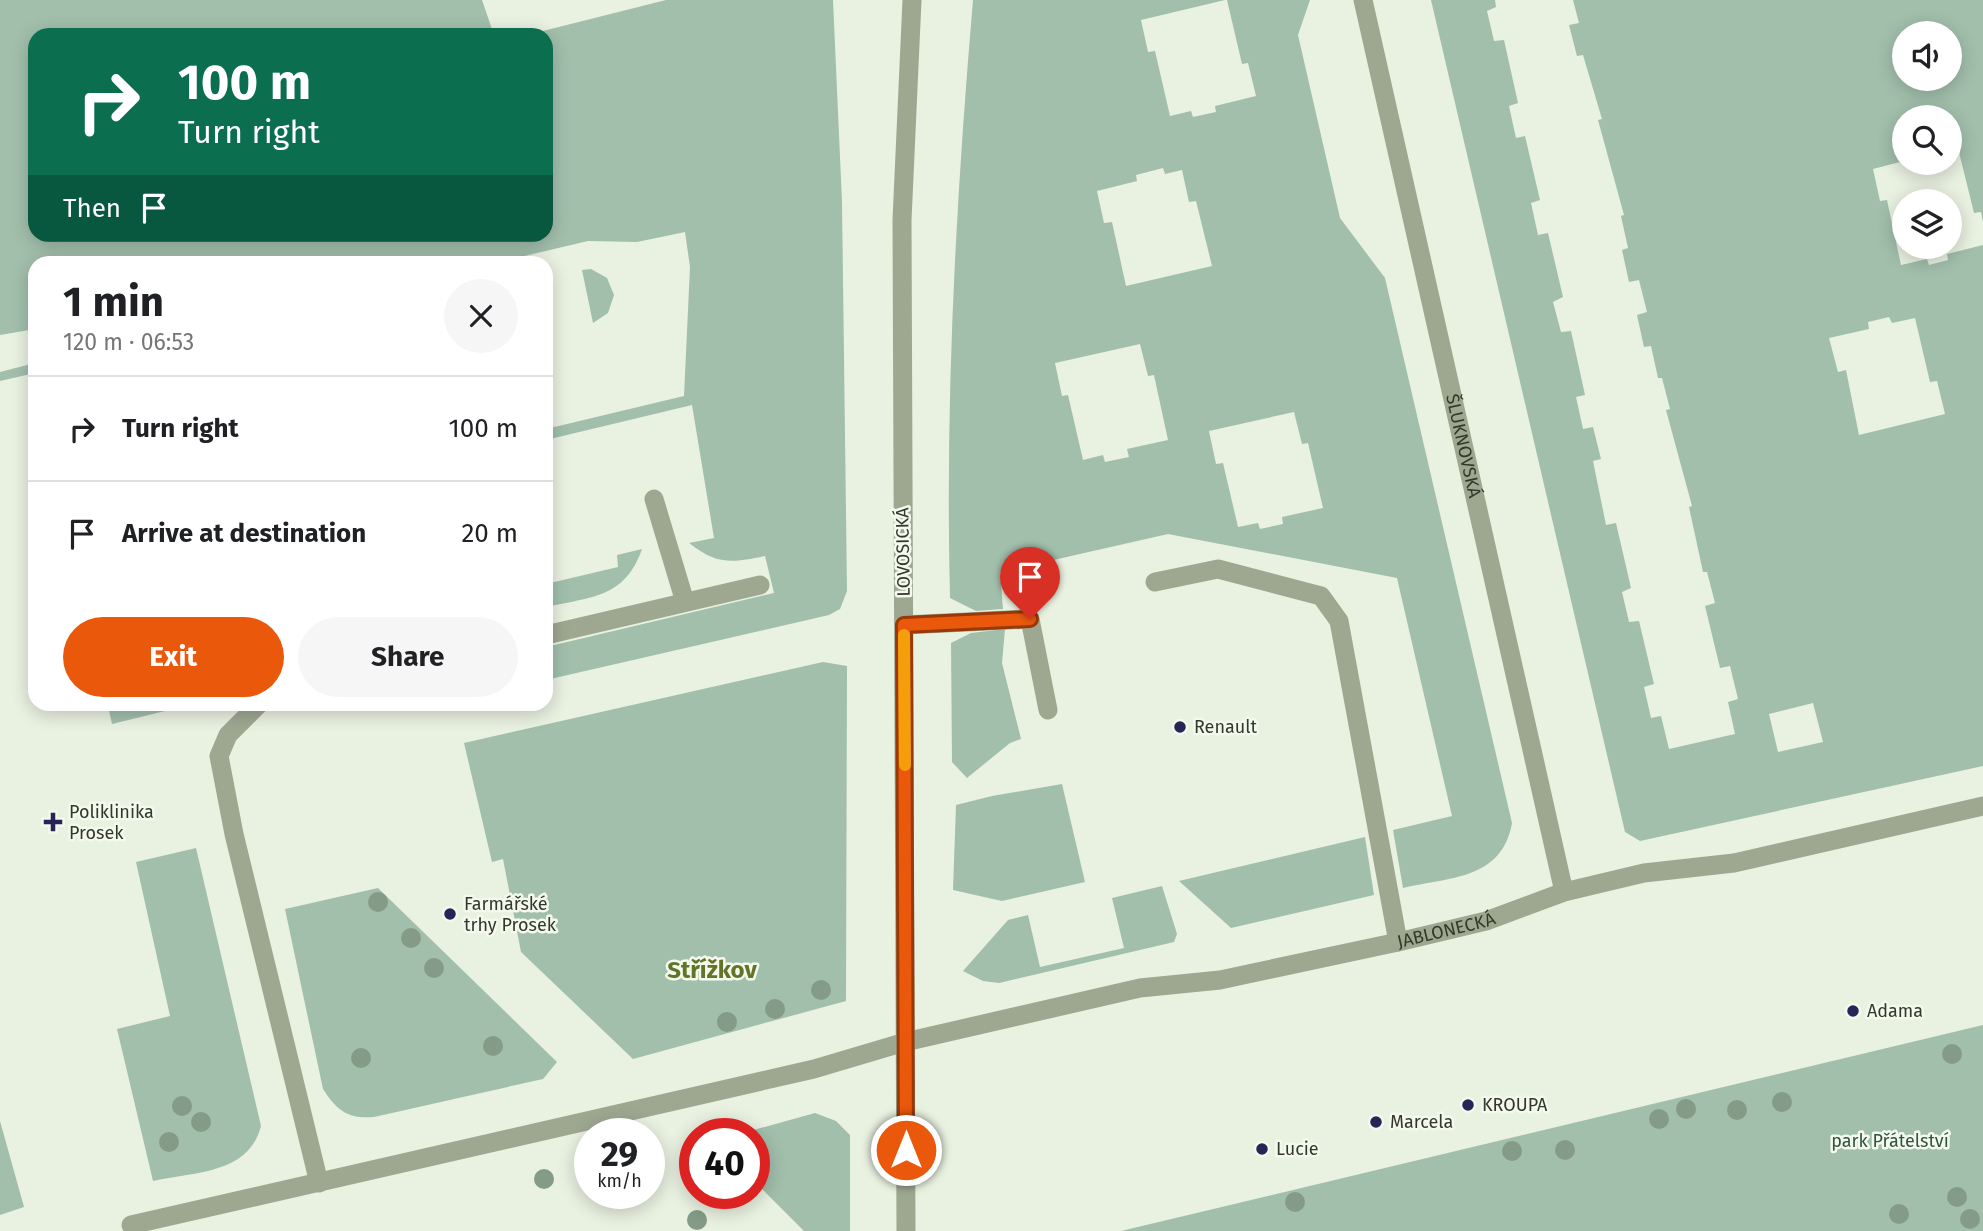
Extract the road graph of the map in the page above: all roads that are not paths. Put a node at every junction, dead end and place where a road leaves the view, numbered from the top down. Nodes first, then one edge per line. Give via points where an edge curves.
1 (912, 0) edge
2 (1363, 0) edge
3 (654, 499) dead end
4 (1155, 582) dead end
5 (760, 584) dead end
6 (685, 602) junction
7 (904, 625) junction
8 (553, 633) edge
9 (1048, 709) dead end
10 (253, 711) edge
11 (1983, 806) edge
12 (1564, 892) junction
13 (1398, 942) junction
14 (905, 1042) junction
15 (319, 1183) junction
16 (131, 1225) dead end
17 (906, 1231) edge

1 - 7 street, LOVOSICKÁ via 902,220
2 - 12 street, ŠLUKNOVSKÁ
3 - 6 street
4 - 13 street via 1218,569 1321,596 1339,621
5 - 6 street
6 - 8 street
7 - 9 street via 1030,619
7 - 14 street, LOVOSICKÁ
10 - 15 street via 228,735 219,756
11 - 12 street, JABLONECKÁ via 1734,863 1644,873
12 - 13 street, JABLONECKÁ via 1486,921
13 - 14 street, JABLONECKÁ via 1220,981 1140,988
14 - 15 street, JABLONECKÁ via 814,1069
14 - 17 street, LOVOSICKÁ
15 - 16 street, JABLONECKÁ

